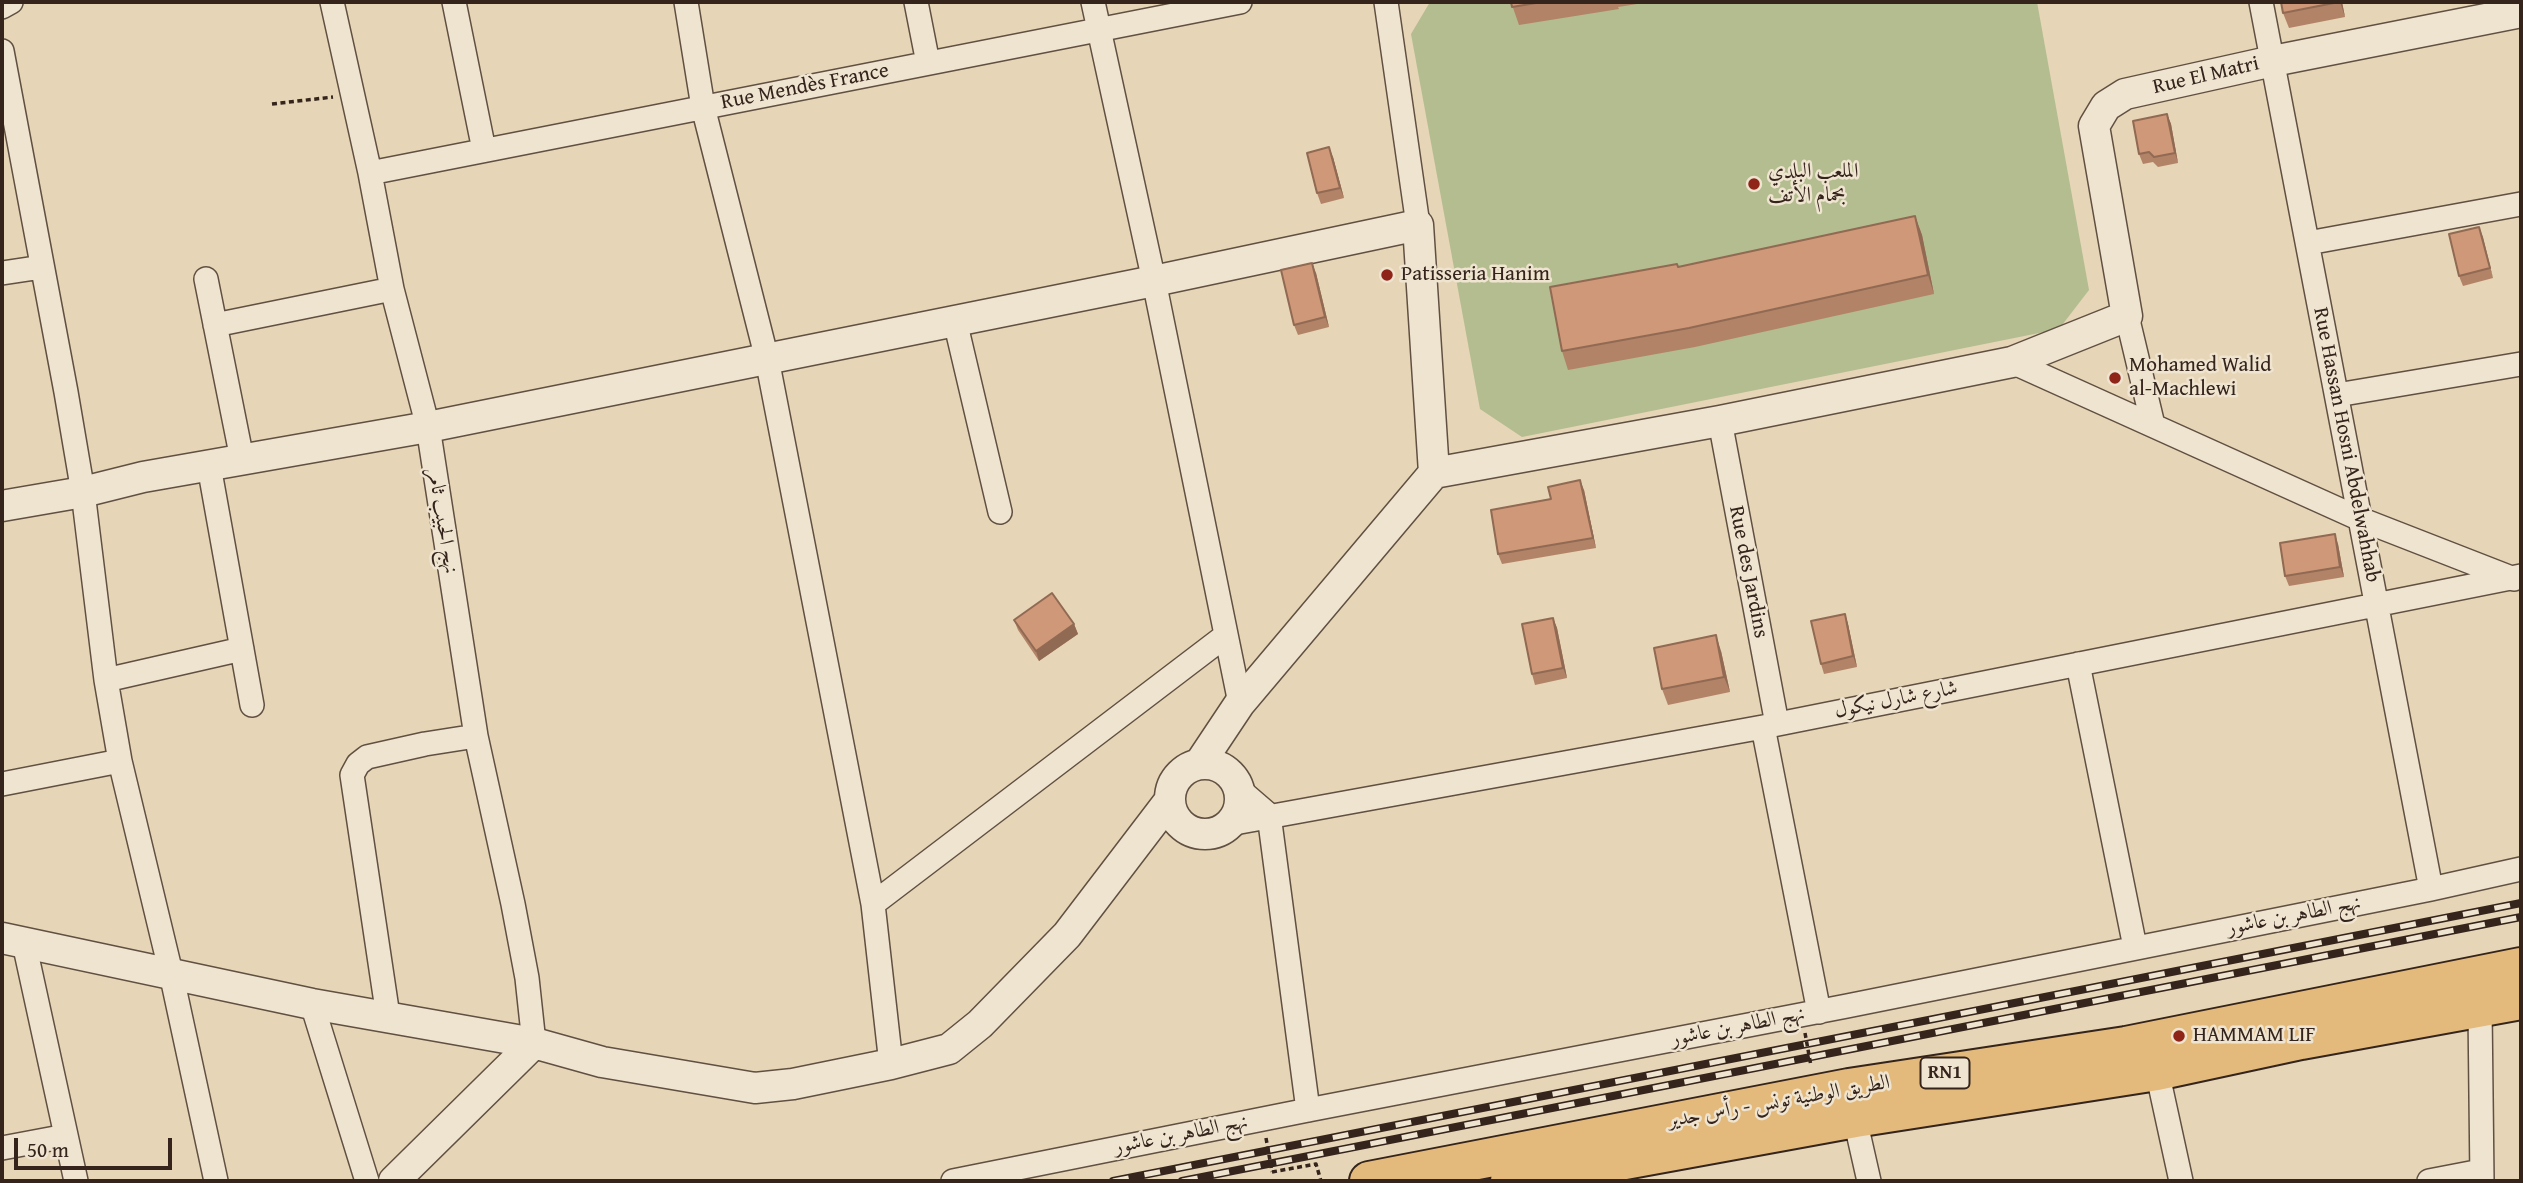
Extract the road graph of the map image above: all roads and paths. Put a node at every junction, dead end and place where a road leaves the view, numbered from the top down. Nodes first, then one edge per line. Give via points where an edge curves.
1 (11, 2) edge
2 (332, 2) edge
3 (454, 2) edge
4 (686, 2) edge
5 (916, 2) edge
6 (1093, 2) edge
7 (1386, 2) edge
8 (2261, 2) edge
9 (1231, 3) edge
10 (2, 7) edge
11 (2521, 12) edge
12 (1098, 30) junction
13 (2, 51) edge
14 (2273, 61) junction
15 (928, 63) junction
16 (354, 95) junction
17 (272, 104) dead end
18 (704, 107) junction
19 (484, 150) junction
20 (370, 173) junction
21 (2521, 204) edge
22 (1418, 225) junction
23 (2308, 243) junction
24 (42, 267) junction
25 (2, 273) edge
26 (206, 279) dead end
27 (1154, 281) junction
28 (391, 289) junction
29 (2127, 316) junction
30 (955, 321) junction
31 (215, 325) junction
32 (767, 359) junction
33 (2012, 362) junction
34 (2521, 364) edge
35 (2337, 395) junction
36 (1720, 421) junction
37 (2153, 425) junction
38 (428, 427) junction
39 (242, 459) junction
40 (209, 466) junction
41 (1434, 473) junction
42 (83, 492) junction
43 (2, 506) edge
44 (1000, 512) dead end
45 (2360, 519) junction
46 (2518, 579) edge
47 (2377, 605) junction
48 (1225, 636) junction
49 (242, 649) junction
50 (2078, 664) junction
51 (106, 680) junction
52 (1240, 703) junction
53 (252, 705) dead end
54 (1770, 725) junction
55 (476, 736) junction
56 (120, 761) junction
57 (1200, 763) junction
58 (1236, 783) junction
59 (2, 784) edge
60 (1170, 800) junction
61 (1269, 815) junction
62 (1229, 824) junction
63 (1195, 833) junction
64 (1127, 854) junction
65 (2521, 869) edge
66 (2431, 889) junction
67 (873, 904) junction
68 (13, 940) edge
69 (2135, 947) junction
70 (2521, 967) edge
71 (171, 973) junction
72 (2521, 1000) edge
73 (312, 1004) junction
74 (2480, 1009) junction
75 (1819, 1012) junction
76 (387, 1016) junction
77 (1805, 1032) dead end
78 (534, 1043) junction
79 (891, 1064) junction
80 (1811, 1066) dead end
81 (2157, 1071) junction
82 (1852, 1103) junction
83 (1308, 1110) junction
84 (66, 1136) junction
85 (1266, 1138) dead end
86 (2, 1148) edge
87 (2481, 1176) edge
88 (76, 1181) edge
89 (216, 1181) edge
90 (367, 1181) edge
91 (394, 1181) edge
92 (953, 1181) edge
93 (1321, 1181) edge
94 (1369, 1181) edge
95 (1510, 1181) edge
96 (1869, 1181) edge
97 (2181, 1181) edge
98 (2430, 1181) edge

1 - 10 street
2 - 16 street, نهج الحبيب ثامر
3 - 19 street
4 - 18 street
5 - 15 street
6 - 12 street
7 - 22 street
8 - 14 street, Rue Hassan Hosni Abdelwahhab
9 - 12 street, Rue Mendès France
11 - 14 street, Rue El Matri
12 - 15 street, Rue Mendès France
12 - 27 street
13 - 24 street
14 - 23 street, Rue Hassan Hosni Abdelwahhab
14 - 29 street, Rue El Matri via 2125,94 2106,106 2094,126
15 - 18 street, Rue Mendès France
16 - 17 path
16 - 20 street, نهج الحبيب ثامر
18 - 19 street, Rue Mendès France
18 - 32 street
19 - 20 street, Rue Mendès France
20 - 28 street, نهج الحبيب ثامر
21 - 23 street
22 - 27 street
22 - 41 street
23 - 35 street, Rue Hassan Hosni Abdelwahhab
24 - 25 street
24 - 42 street
26 - 31 street
27 - 30 street
27 - 48 street
28 - 31 street
28 - 38 street, نهج الحبيب ثامر
29 - 33 street
29 - 37 street
30 - 32 street
30 - 44 street
31 - 39 street
32 - 38 street
32 - 67 street
33 - 36 street
33 - 37 street
34 - 35 street
35 - 45 street, Rue Hassan Hosni Abdelwahhab
36 - 41 street
36 - 54 street, Rue des Jardins
37 - 45 street
38 - 39 street
38 - 55 street, نهج الحبيب ثامر
39 - 40 street
40 - 42 street
40 - 49 street
41 - 52 street
42 - 43 street
42 - 51 street
45 - 46 street
45 - 47 street, Rue Hassan Hosni Abdelwahhab
46 - 47 street, شارع شارل نيكول
47 - 50 street, شارع شارل نيكول
47 - 66 street, Rue Hassan Hosni Abdelwahhab
48 - 52 street
48 - 67 street
49 - 51 street
49 - 53 street
50 - 54 street, شارع شارل نيكول
50 - 69 street
51 - 56 street
52 - 57 street
52 - 58 street
54 - 61 street, شارع شارل نيكول
54 - 75 street, Rue des Jardins
55 - 76 street via 367,757 352,775
55 - 78 street, نهج الحبيب ثامر via 522,953
56 - 59 street
56 - 71 street
57 - 58 street via 1215,764
57 - 60 street via 1181,773 1172,785
58 - 61 street
58 - 62 street via 1238,812
60 - 63 street via 1177,820
60 - 64 street
61 - 62 street, شارع شارل نيكول
61 - 83 street
62 - 63 street via 1217,832
63 - 64 street
64 - 79 street via 1067,935 980,1024 949,1049
65 - 66 street, نهج الطاهر بن عاشور
66 - 69 street, نهج الطاهر بن عاشور
67 - 79 street
68 - 71 street
68 - 84 street
69 - 75 street, نهج الطاهر بن عاشور
70 - 82 highway, الطريق الوطنية تونس - رأس جدير / RN1
71 - 73 street
71 - 89 street
72 - 74 highway, الطريق الوطنية تونس - رأس جدير / RN1
73 - 76 street
73 - 90 street
74 - 81 highway, الطريق الوطنية تونس - رأس جدير / RN1
74 - 87 street
75 - 83 street, نهج الطاهر بن عاشور
76 - 78 street
77 - 80 path, bridge
78 - 79 street via 602,1062 755,1088
78 - 91 street
81 - 82 highway, الطريق الوطنية تونس - رأس جدير / RN1
81 - 97 street
82 - 94 highway, الطريق الوطنية تونس - رأس جدير / RN1
82 - 95 highway, الطريق الوطنية تونس - رأس جدير / RN1
82 - 96 street
83 - 92 street, نهج الطاهر بن عاشور
84 - 86 street
84 - 88 street
85 - 93 path, bridge via 1272,1172 1316,1164
87 - 98 street

